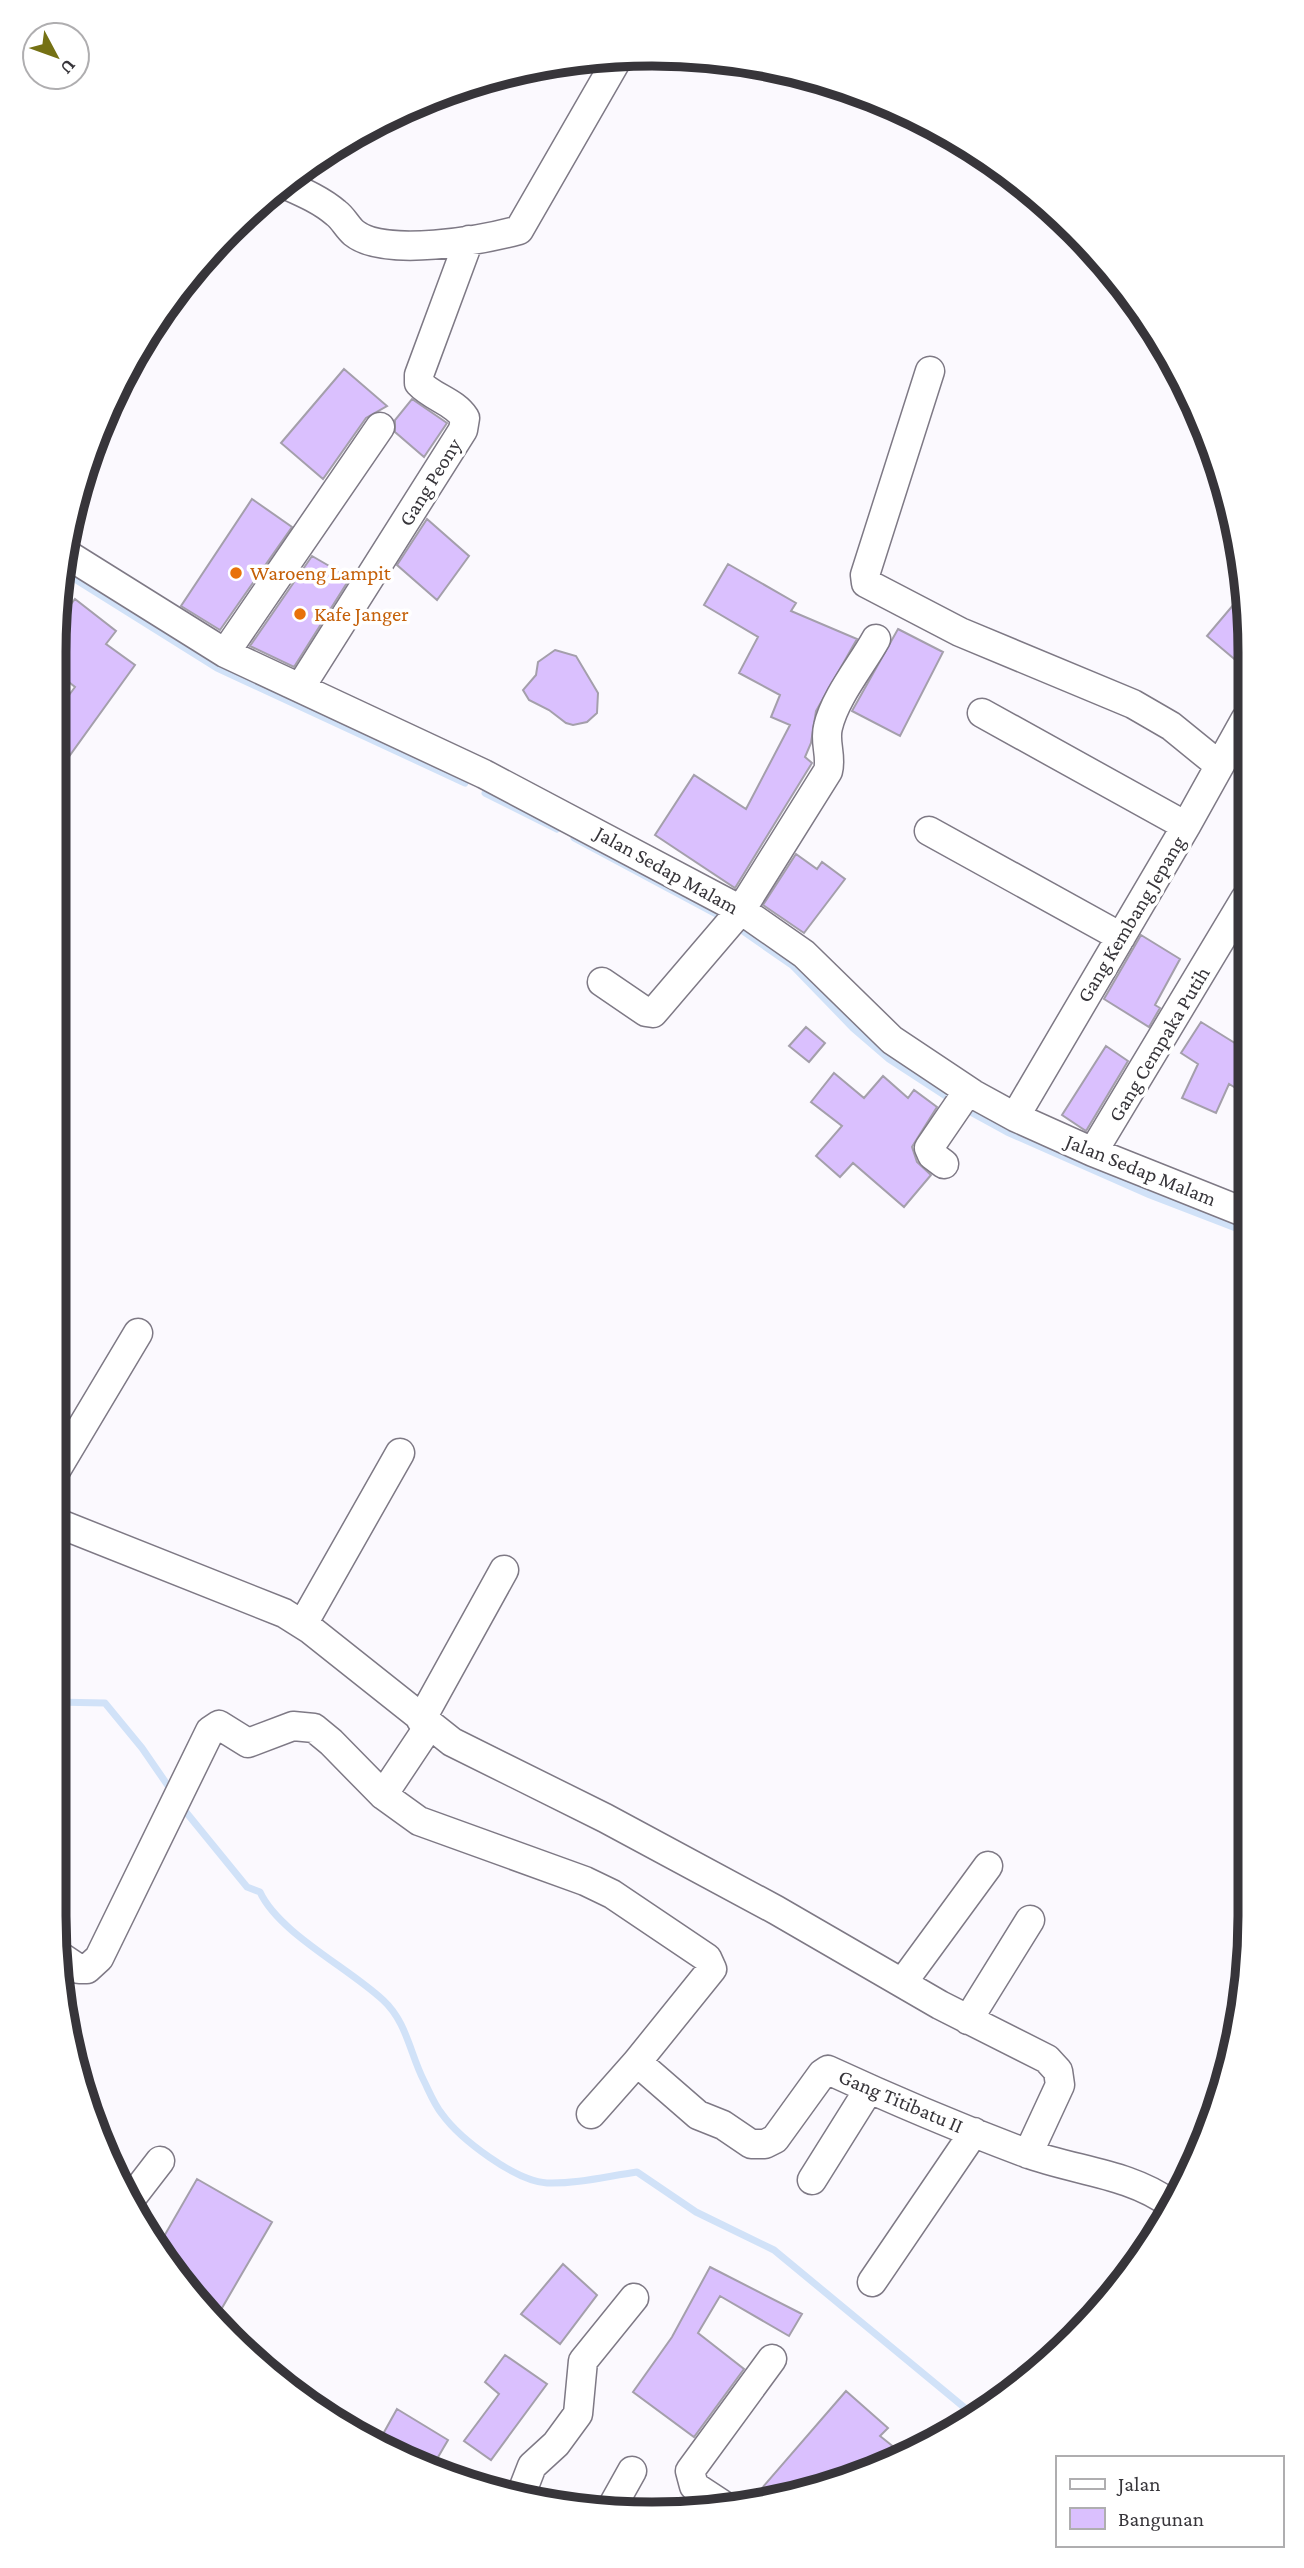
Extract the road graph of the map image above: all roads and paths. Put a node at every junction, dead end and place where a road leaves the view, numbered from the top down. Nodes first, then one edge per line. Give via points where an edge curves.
1 (612, 68) edge
2 (295, 188) edge
3 (469, 240) junction
4 (930, 371) dead end
5 (380, 427) dead end
6 (75, 559) edge
7 (876, 639) dead end
8 (225, 653) junction
9 (300, 688) junction
10 (982, 713) dead end
11 (1238, 732) edge
12 (1219, 765) junction
13 (1186, 826) junction
14 (929, 831) dead end
15 (1238, 911) edge
16 (732, 921) junction
17 (1121, 937) junction
18 (602, 982) dead end
19 (961, 1101) junction
20 (1015, 1117) junction
21 (1093, 1152) junction
22 (944, 1164) dead end
23 (1238, 1210) edge
24 (138, 1333) dead end
25 (400, 1453) dead end
26 (66, 1454) edge
27 (66, 1525) edge
28 (504, 1570) dead end
29 (303, 1624) junction
30 (425, 1723) junction
31 (383, 1795) junction
32 (988, 1866) dead end
33 (1030, 1920) dead end
34 (69, 1962) edge
35 (903, 1982) junction
36 (968, 2020) junction
37 (637, 2062) junction
38 (869, 2089) junction
39 (591, 2114) dead end
40 (974, 2132) junction
41 (1028, 2154) junction
42 (160, 2161) dead end
43 (812, 2180) dead end
44 (136, 2192) edge
45 (1164, 2199) edge
46 (872, 2281) dead end
47 (634, 2298) dead end
48 (772, 2359) dead end
49 (632, 2471) dead end
50 (524, 2487) edge
51 (711, 2498) edge
52 (616, 2500) edge

1 - 3 street via 522,229
2 - 3 street via 337,213 355,234 375,243
3 - 9 street, Gang Peony via 419,375 426,390 458,408 465,418 463,430
4 - 12 street via 866,583 960,632 1133,704 1171,726
5 - 8 street
6 - 8 street, Jalan Sedap Malam
7 - 16 street via 832,715 827,730 828,771
8 - 9 street, Jalan Sedap Malam
9 - 16 street, Jalan Sedap Malam via 537,800
10 - 13 street
11 - 12 street, Gang Kembang Jepang
12 - 13 street, Gang Kembang Jepang
13 - 17 street, Gang Kembang Jepang
14 - 17 street
15 - 21 street, Gang Cempaka Putih
16 - 18 street via 653,1013
16 - 19 street, Jalan Sedap Malam via 804,954
17 - 20 street, Gang Kembang Jepang
19 - 20 street, Jalan Sedap Malam
19 - 22 street via 929,1148
20 - 21 street, Jalan Sedap Malam
21 - 23 street, Jalan Sedap Malam
24 - 26 street
25 - 29 street
27 - 29 street via 255,1599
28 - 30 street
29 - 30 street
30 - 31 street
30 - 35 street via 481,1758 605,1818
31 - 34 street via 314,1728 293,1726 248,1742 219,1725 210,1731 99,1958 87,1969
31 - 37 street via 419,1821 603,1890 708,1958 712,1969
32 - 35 street
33 - 36 street
35 - 36 street
36 - 41 street via 1041,2055 1058,2071 1060,2085
37 - 38 street, Gang Titibatu II via 698,2115 751,2144 775,2139 828,2070
37 - 39 street
38 - 40 street, Gang Titibatu II
38 - 43 street
40 - 41 street, Gang Titibatu II
40 - 46 street
41 - 45 street, Gang Titibatu II via 1108,2175
42 - 44 street
47 - 50 street via 583,2361 578,2414 532,2466
48 - 51 street via 690,2471 694,2486
49 - 52 street

